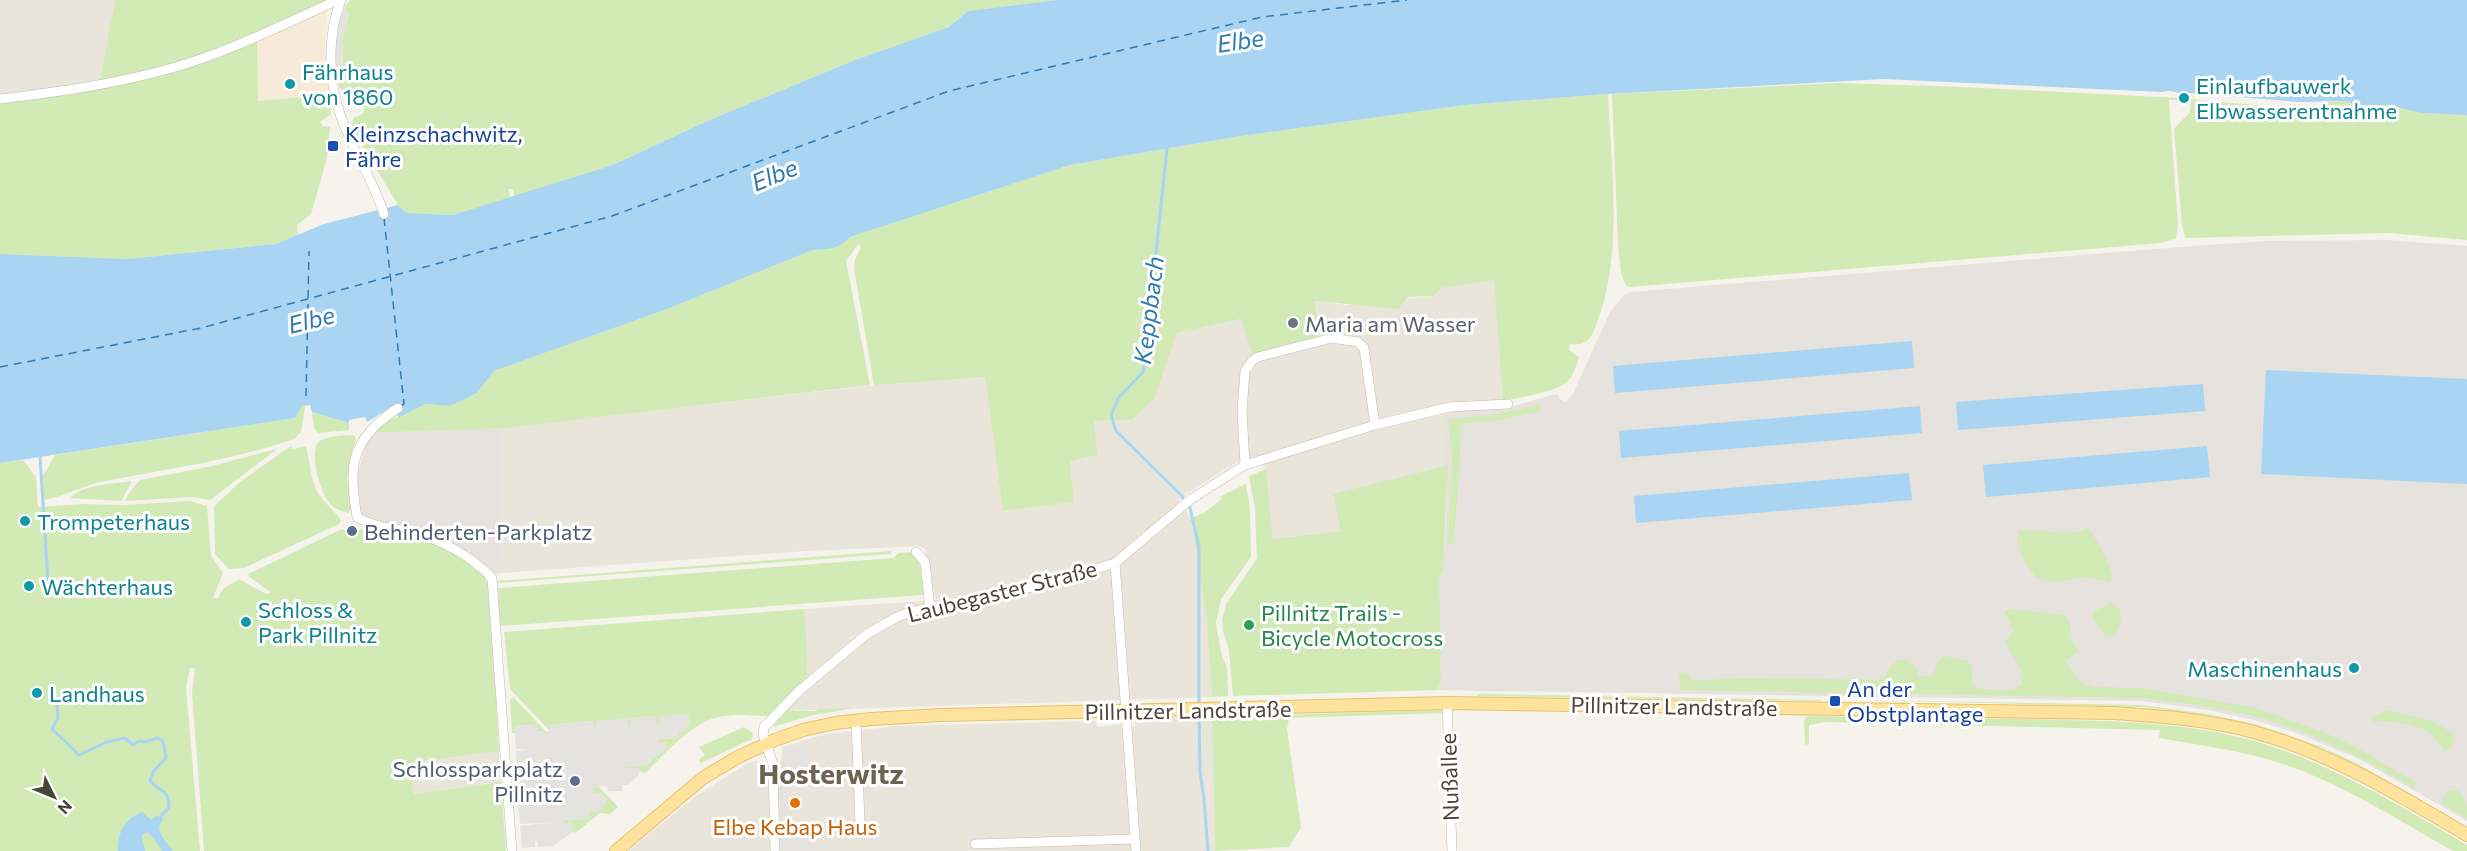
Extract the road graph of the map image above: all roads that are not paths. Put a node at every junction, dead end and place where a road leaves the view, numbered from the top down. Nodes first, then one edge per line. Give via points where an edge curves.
1 (340, 0) edge
2 (0, 99) edge
3 (384, 214) dead end
4 (1508, 404) dead end
5 (398, 408) dead end
6 (1375, 425) junction
7 (1245, 465) junction
8 (916, 552) dead end
9 (1115, 563) junction
10 (930, 609) junction
11 (1447, 703) junction
12 (1125, 711) junction
13 (856, 721) junction
14 (765, 744) junction
15 (860, 823) dead end
16 (2467, 835) edge
17 (1135, 839) junction
18 (975, 844) dead end
19 (512, 851) edge
20 (616, 851) edge
21 (775, 851) edge
22 (1136, 851) edge
23 (1452, 851) edge

1 - 2 street via 174,67 82,88
1 - 3 street via 330,42 334,89 340,116
4 - 6 street, Laubegaster Straße via 1450,407
5 - 19 street via 366,433 358,446 352,490 357,517 456,550 492,578
6 - 7 street, Laubegaster Straße
6 - 7 street via 1364,348 1358,342 1332,338 1257,357 1245,372
7 - 9 street, Laubegaster Straße via 1182,505
8 - 10 street via 925,562
9 - 10 street, Laubegaster Straße via 1047,584
9 - 12 street
10 - 14 street, Laubegaster Straße via 897,616 867,634 800,690 764,727
11 - 12 main road, Pillnitzer Landstraße
11 - 16 main road, Pillnitzer Landstraße via 2174,717 2253,732 2319,755
11 - 23 street, Nußallee
12 - 13 main road, Pillnitzer Landstraße
12 - 17 street
13 - 14 main road, Pillnitzer Landstraße via 803,730
13 - 15 street
14 - 20 main road, Pillnitzer Landstraße via 703,778
14 - 21 street via 773,764
17 - 18 street
17 - 22 street

